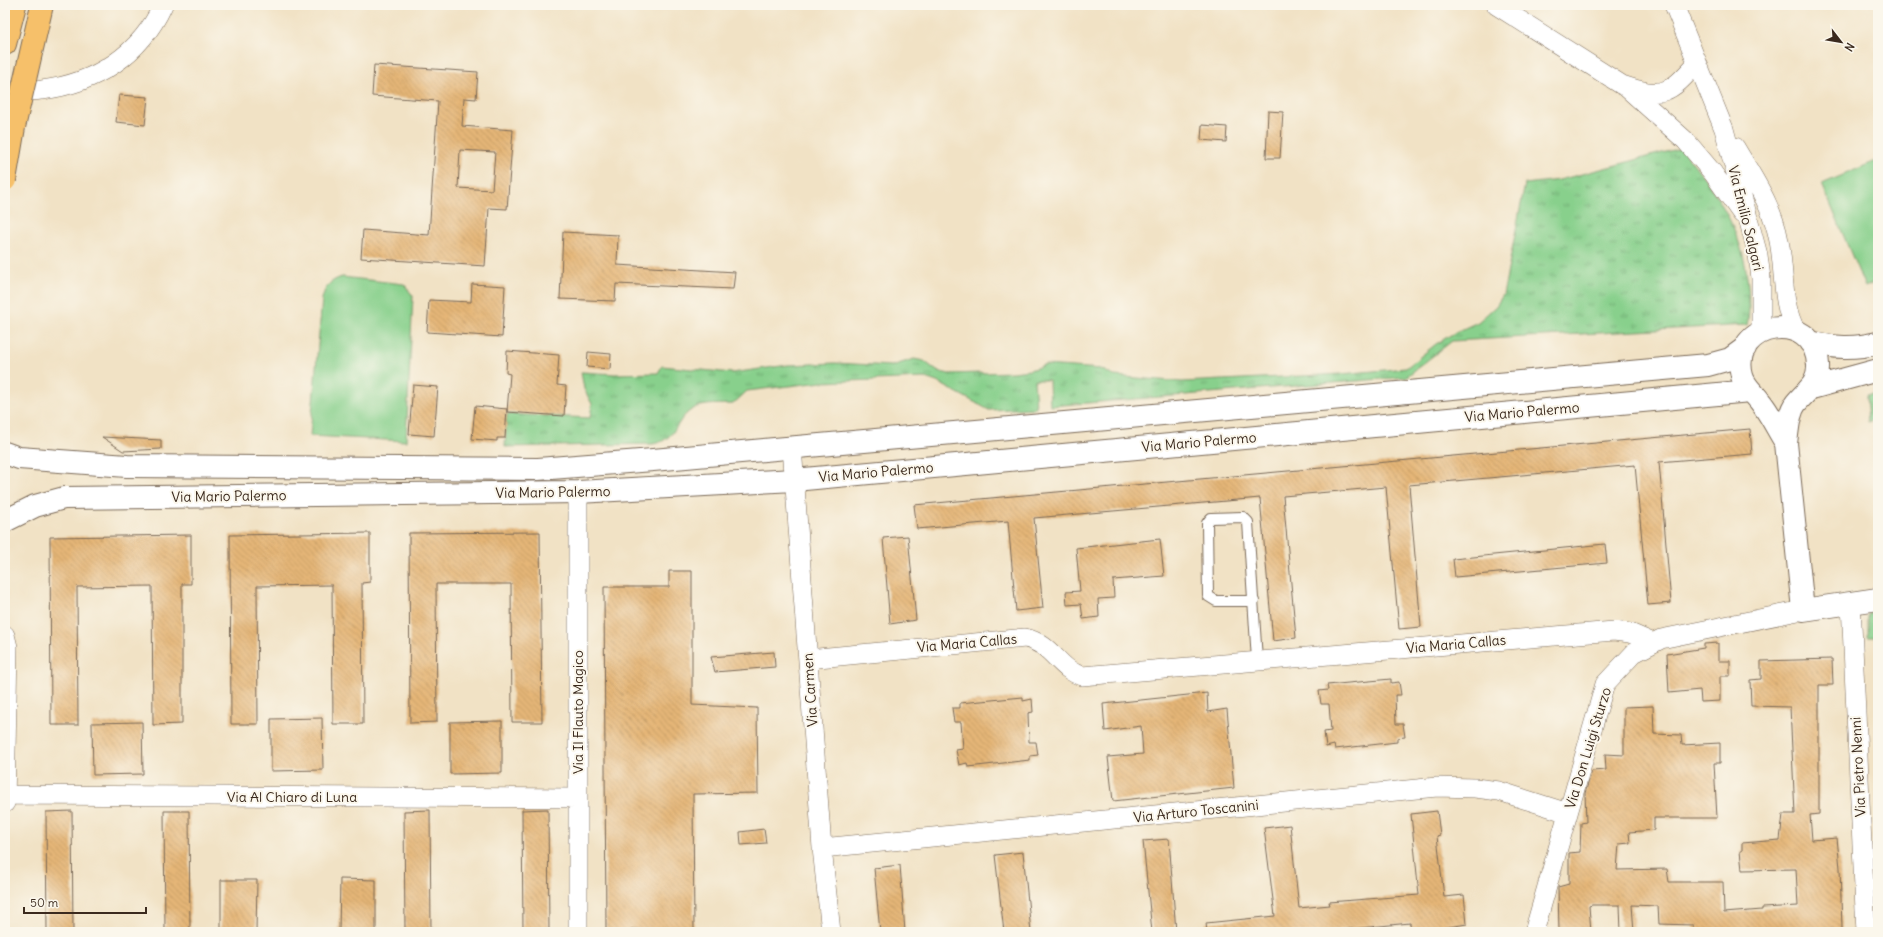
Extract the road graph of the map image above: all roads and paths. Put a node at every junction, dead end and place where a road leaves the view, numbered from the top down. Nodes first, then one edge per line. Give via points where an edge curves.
1 (15, 5) edge
2 (42, 5) edge
3 (163, 5) edge
4 (1496, 5) edge
5 (1674, 5) edge
6 (5, 44) edge
7 (1697, 63) junction
8 (1622, 85) junction
9 (5, 89) edge
10 (1724, 129) junction
11 (5, 180) edge
12 (1749, 224) junction
13 (1761, 332) junction
14 (1803, 336) junction
15 (1874, 342) edge
16 (1745, 348) junction
17 (1878, 370) edge
18 (1807, 392) junction
19 (1754, 395) junction
20 (1786, 443) junction
21 (792, 447) junction
22 (5, 453) edge
23 (794, 480) junction
24 (578, 492) junction
25 (5, 521) edge
26 (1878, 599) edge
27 (1254, 601) junction
28 (1851, 603) junction
29 (1803, 610) junction
30 (5, 635) edge
31 (1653, 642) junction
32 (808, 658) junction
33 (1257, 660) junction
34 (5, 795) edge
35 (578, 798) junction
36 (5, 803) edge
37 (1568, 813) junction
38 (822, 848) junction
39 (578, 932) edge
40 (831, 932) edge
41 (1534, 932) edge
42 (1866, 932) edge

1 - 6 highway
2 - 11 highway, bridge via 14,127
3 - 9 street via 142,40 119,60 90,77 41,90
4 - 8 street
5 - 7 street, Via Emilio Salgari
7 - 8 street via 1672,89 1657,93 1643,92
7 - 10 street, Via Emilio Salgari
8 - 12 street via 1686,141 1713,173
10 - 12 street, Via Emilio Salgari
10 - 14 street, Via Emilio Salgari via 1764,196 1779,240 1787,309
12 - 13 street, Via Emilio Salgari via 1758,255 1761,278
13 - 14 street via 1778,327
13 - 16 street
14 - 15 street via 1845,348
14 - 18 street via 1817,355 1818,363 1818,374
16 - 19 street via 1741,370 1744,382
16 - 21 street, Via Mario Palermo via 1730,359 1708,365
17 - 18 street
18 - 19 street via 1791,403 1779,405 1770,404
18 - 20 street via 1796,403 1789,417
19 - 20 street
19 - 23 street, Via Mario Palermo
20 - 29 street
21 - 22 street, Via Mario Palermo via 538,468 127,466 19,458
21 - 23 street, Via Carmen
23 - 24 street, Via Mario Palermo
23 - 32 street, Via Carmen
24 - 25 street, Via Mario Palermo via 64,498 35,506
24 - 35 street, Via Il Flauto Magico
26 - 28 street, Via Don Luigi Sturzo
27 - 27 lane via 1248,520 1243,517 1211,518 1207,523 1208,596 1216,601
27 - 33 lane
28 - 29 street, Via Don Luigi Sturzo
28 - 42 street, Via Pietro Nenni
29 - 31 street, Via Don Luigi Sturzo
30 - 34 street via 8,647
31 - 33 street, Via Maria Callas via 1630,633 1614,631
31 - 37 street, Via Don Luigi Sturzo via 1634,652 1605,684
32 - 33 street, Via Maria Callas via 1015,638 1036,640 1066,668 1082,676
32 - 38 street, Via Carmen
34 - 35 street, Via Al Chiaro di Luna
34 - 36 street
35 - 39 street, Via Il Flauto Magico
37 - 38 street, Via Arturo Toscanini via 1499,791 1437,787
37 - 41 street, Via Don Luigi Sturzo
38 - 40 street, Via Carmen

